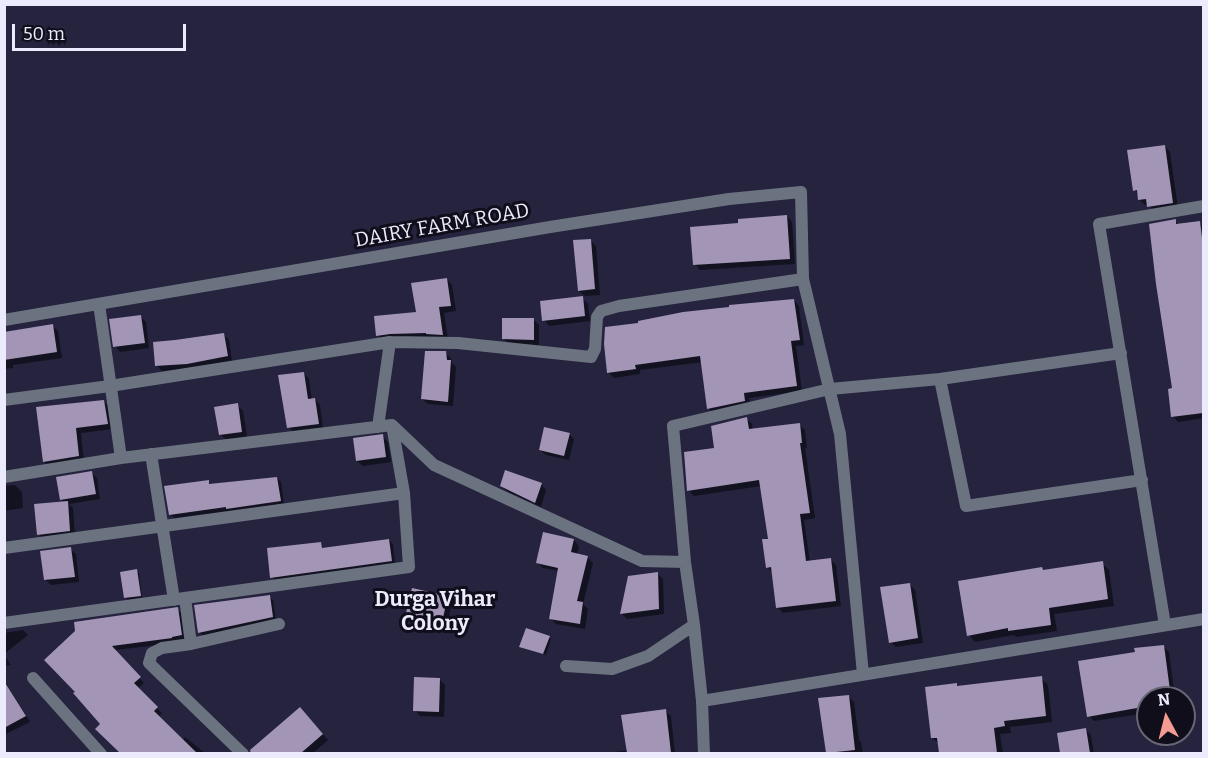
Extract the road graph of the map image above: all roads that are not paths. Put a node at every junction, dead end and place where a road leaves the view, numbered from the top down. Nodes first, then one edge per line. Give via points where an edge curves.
1 (1203, 206) edge
2 (803, 279) junction
3 (99, 304) junction
4 (4, 320) edge
5 (390, 342) junction
6 (1121, 353) junction
7 (939, 379) junction
8 (110, 386) junction
9 (830, 389) junction
10 (4, 400) edge
11 (392, 425) junction
12 (378, 427) junction
13 (151, 454) junction
14 (121, 458) junction
15 (4, 477) edge
16 (1142, 480) junction
17 (404, 493) junction
18 (162, 526) junction
19 (4, 548) edge
20 (685, 562) junction
21 (179, 599) junction
22 (1203, 619) edge
23 (4, 623) edge
24 (279, 624) dead end
25 (694, 625) junction
26 (1165, 625) junction
27 (191, 644) junction
28 (566, 666) dead end
29 (863, 674) junction
30 (33, 678) dead end
31 (702, 701) junction
32 (101, 753) edge
33 (243, 753) edge
34 (704, 753) edge

1 - 6 street via 1100,225
2 - 3 street, DAIRY FARM ROAD via 801,192 729,199 572,224
2 - 5 street via 601,311 597,317 596,349 591,357 458,343
2 - 9 street
3 - 4 street, DAIRY FARM ROAD
3 - 8 street
5 - 8 street
5 - 12 street
6 - 7 street
6 - 16 street
7 - 9 street
7 - 16 street via 966,506
8 - 10 street
8 - 14 street
9 - 20 street via 673,426
9 - 29 street via 840,434
11 - 12 street
11 - 17 street
11 - 20 street via 444,470 642,561
12 - 13 street
13 - 14 street
13 - 18 street
14 - 15 street
16 - 26 street
17 - 18 street
17 - 21 street via 409,567
18 - 19 street
18 - 21 street
20 - 25 street
21 - 23 street
21 - 27 street
22 - 26 street
24 - 27 street
25 - 28 street via 648,656 612,669
25 - 31 street
26 - 29 street
27 - 33 street via 162,648 152,653 149,663
29 - 31 street
30 - 32 street
31 - 34 street

